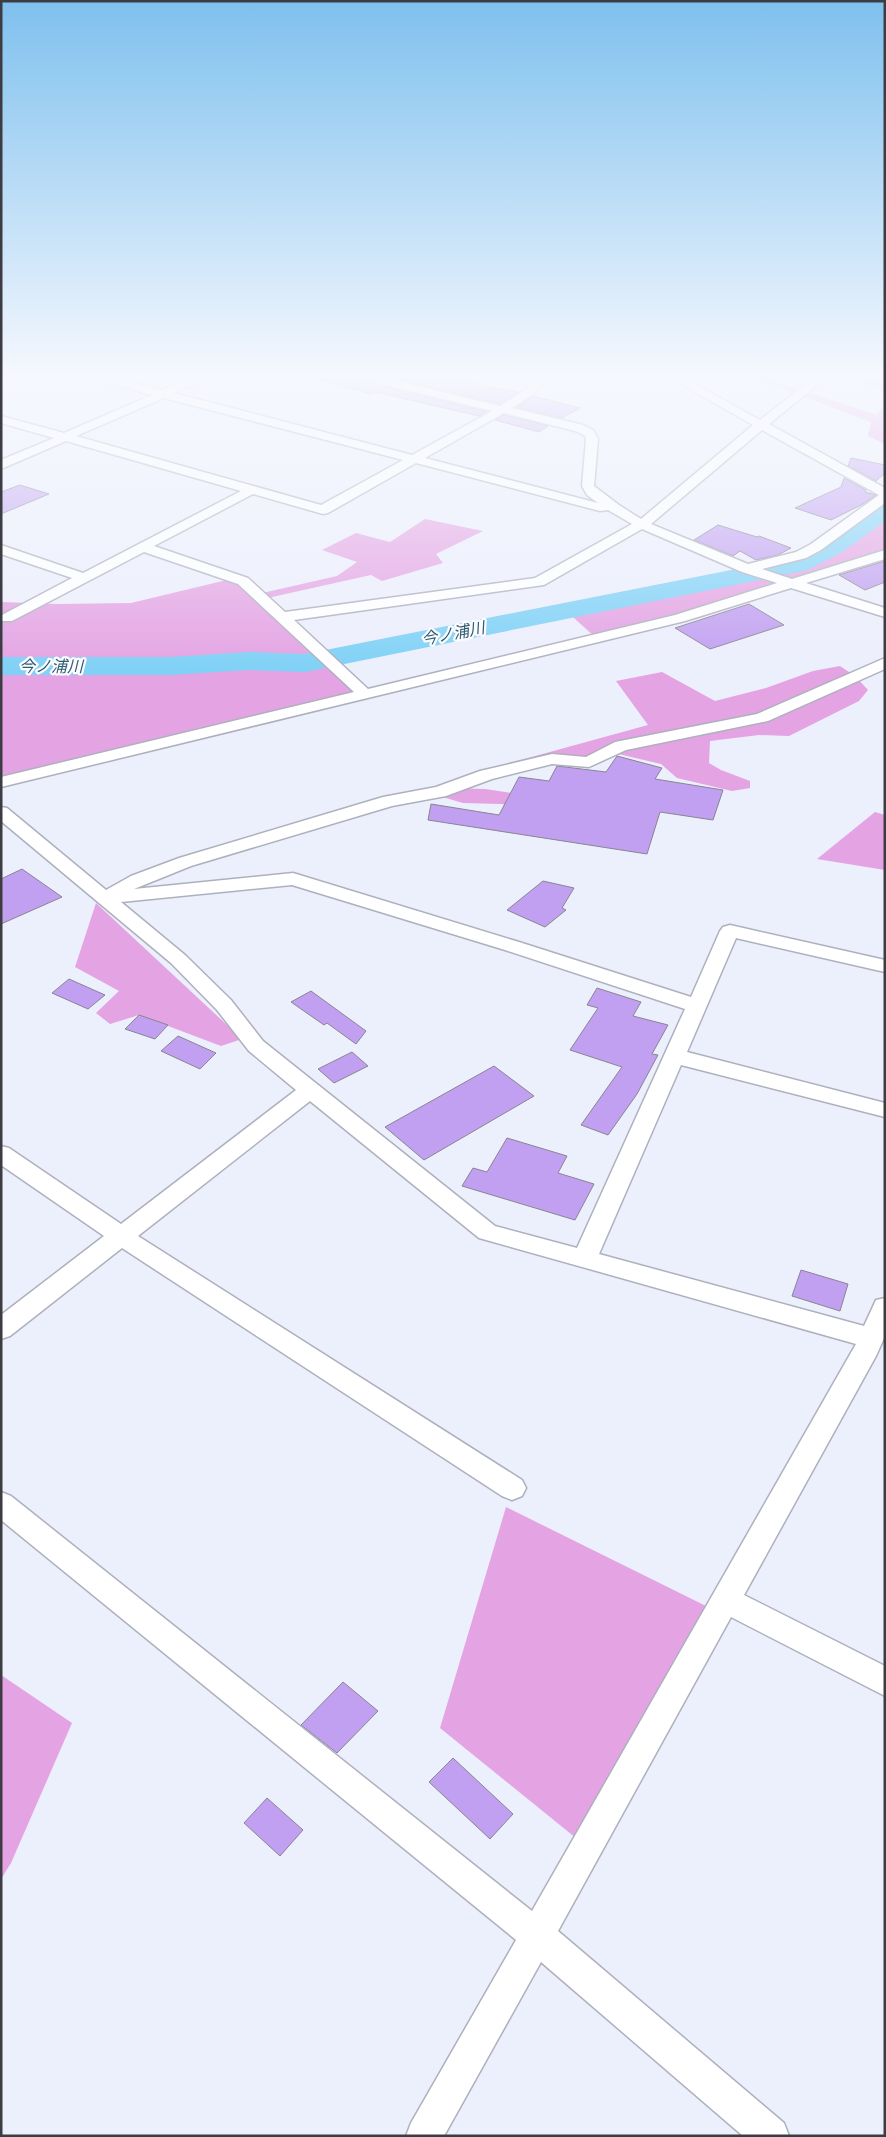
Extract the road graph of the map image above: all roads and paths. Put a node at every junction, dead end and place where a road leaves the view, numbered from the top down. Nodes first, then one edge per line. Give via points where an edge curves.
1 (194, 474) edge
2 (388, 474) edge
3 (473, 474) edge
4 (589, 474) edge
5 (703, 474) edge
6 (847, 474) edge
7 (252, 490) junction
8 (885, 495) edge
9 (611, 506) junction
10 (641, 524) junction
11 (143, 547) junction
12 (1, 550) edge
13 (885, 554) edge
14 (747, 569) junction
15 (84, 578) junction
16 (790, 583) junction
17 (885, 614) edge
18 (282, 617) junction
19 (7, 618) dead end
20 (885, 663) edge
21 (364, 693) junction
22 (1, 782) edge
23 (1, 812) edge
24 (104, 898) junction
25 (885, 966) edge
26 (697, 1006) junction
27 (674, 1056) junction
28 (309, 1091) junction
29 (885, 1110) edge
30 (1, 1154) edge
31 (121, 1236) junction
32 (584, 1260) junction
33 (880, 1321) edge
34 (1, 1328) edge
35 (512, 1488) dead end
36 (1, 1504) edge
37 (726, 1600) junction
38 (885, 1682) edge
39 (537, 1936) junction
40 (424, 2136) edge
41 (771, 2136) edge

1 - 7 street
2 - 7 street via 323,510
3 - 9 street via 600,506
4 - 9 street via 588,486 592,492
5 - 10 street
6 - 8 street
7 - 11 street
8 - 14 street via 809,551
9 - 10 street
10 - 14 street
10 - 18 street via 539,582
11 - 15 street
11 - 18 street via 243,581
12 - 15 street
13 - 16 street
14 - 16 street
15 - 19 street
16 - 17 street
16 - 21 street via 680,618
18 - 21 street
20 - 24 street via 762,718 621,746 590,762 552,759 486,775 440,792 389,801 185,862 138,880
21 - 22 street
23 - 24 street
24 - 26 street via 293,879
24 - 28 street via 178,959 224,1005 256,1046
25 - 26 street via 730,931
26 - 27 street
27 - 29 street
27 - 32 street
28 - 31 street
28 - 32 street via 487,1232
30 - 31 street
31 - 34 street
31 - 35 street
32 - 33 street
33 - 37 street
36 - 39 street
37 - 38 street
37 - 39 street
39 - 40 street
39 - 41 street

